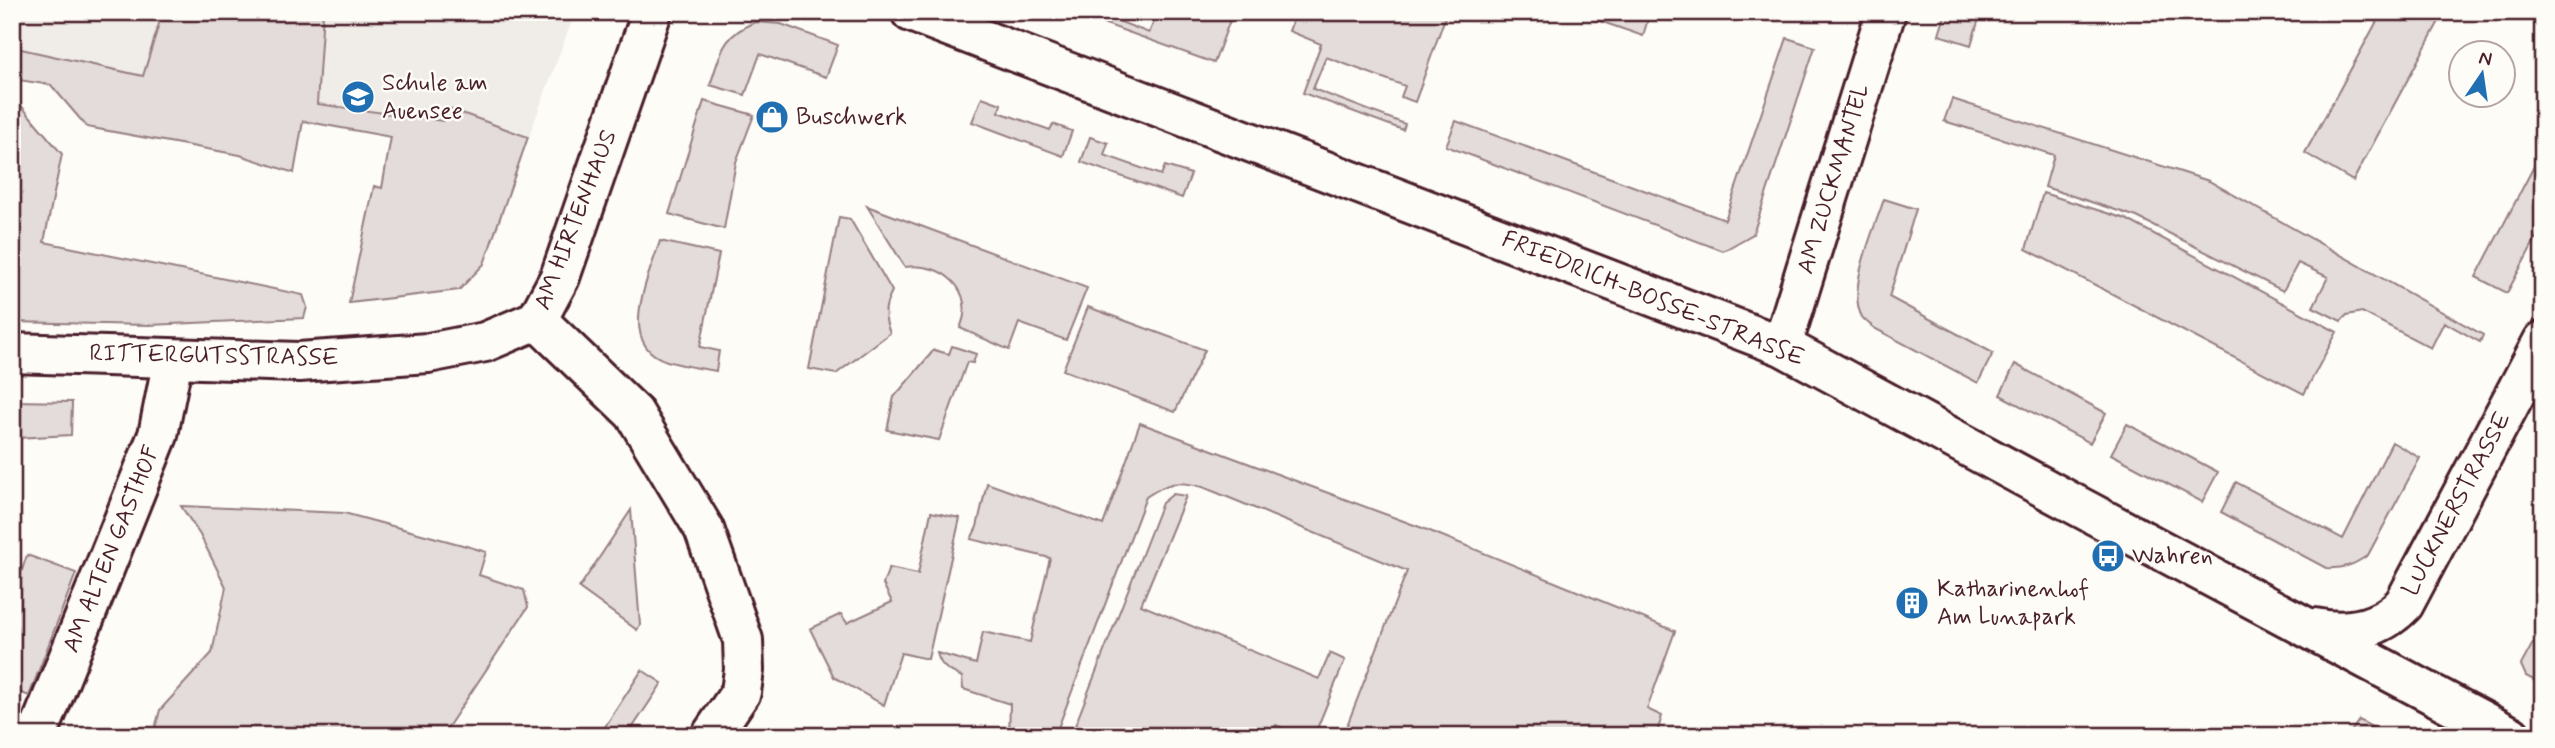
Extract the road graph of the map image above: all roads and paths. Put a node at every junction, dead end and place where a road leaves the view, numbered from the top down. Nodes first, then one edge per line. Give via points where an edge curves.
1 (652, 12) edge
2 (911, 12) edge
3 (1886, 12) edge
4 (537, 320) junction
5 (2543, 341) edge
6 (1783, 346) junction
7 (12, 353) edge
8 (173, 359) junction
9 (2300, 623) junction
10 (37, 736) edge
11 (711, 736) edge
12 (2511, 736) edge

1 - 4 street, AM HIRTENHAUS via 560,277
2 - 6 street, FRIEDRICH-BOSSE-STRASSE
3 - 6 street, AM ZUCKMANTEL
4 - 8 street, RITTERGUTSSTRASSE via 485,342 428,353 299,362
4 - 11 street, AM HIRTENHAUS via 634,413 704,529 743,639 741,692
5 - 9 street, LUCKNERSTRASSE via 2404,604 2391,617 2358,630 2320,629
6 - 9 street, FRIEDRICH-BOSSE-STRASSE
7 - 8 street, RITTERGUTSSTRASSE
8 - 10 street, AM ALTEN GASTHOF via 158,435
9 - 12 street, FRIEDRICH-BOSSE-STRASSE

